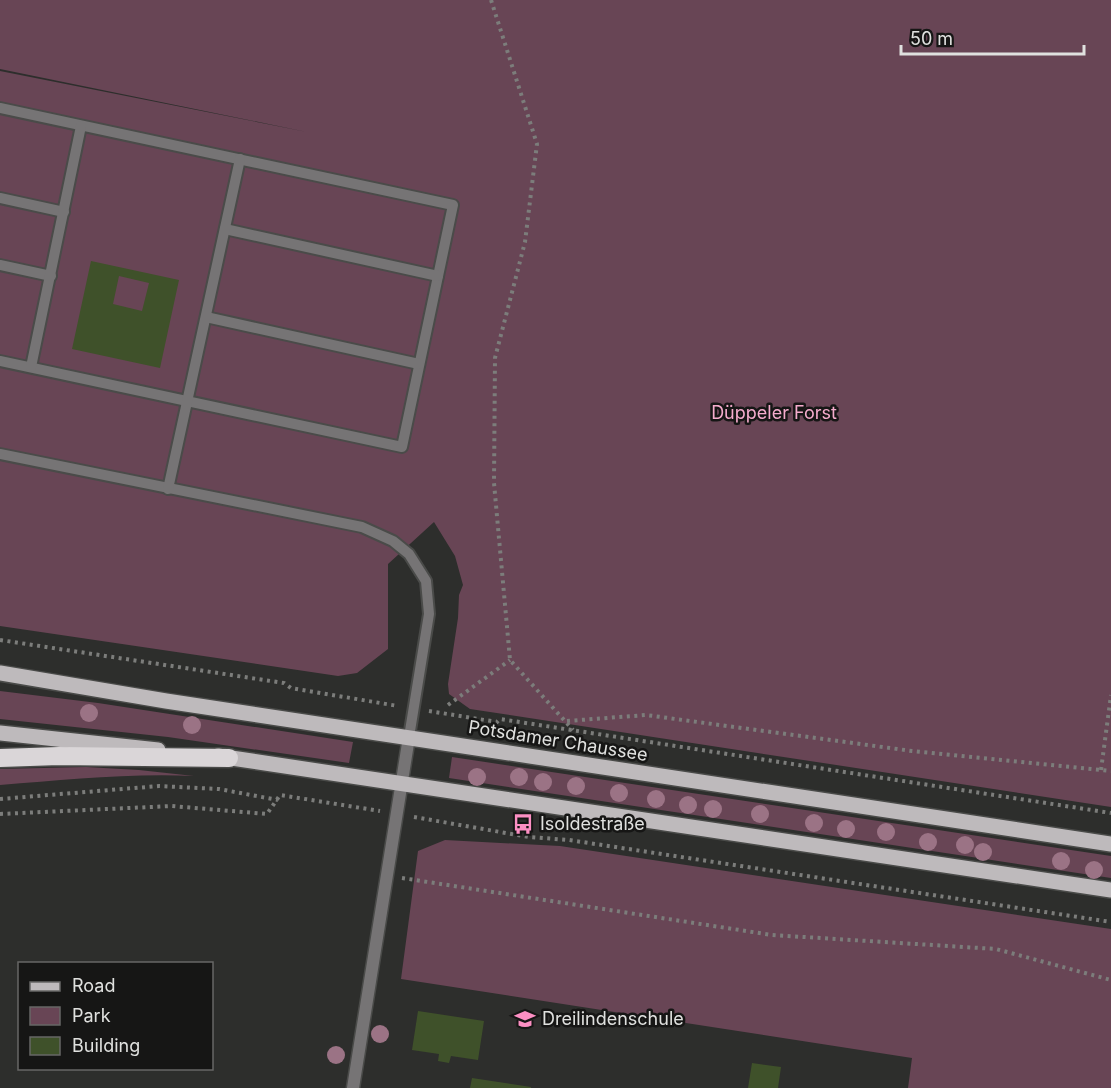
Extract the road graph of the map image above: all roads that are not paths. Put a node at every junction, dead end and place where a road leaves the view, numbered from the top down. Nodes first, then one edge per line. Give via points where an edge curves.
1 (0, 108) edge
2 (81, 126) junction
3 (240, 159) junction
4 (0, 198) edge
5 (64, 212) junction
6 (225, 229) junction
7 (0, 265) edge
8 (51, 276) junction
9 (438, 276) junction
10 (206, 317) junction
11 (0, 361) edge
12 (419, 364) junction
13 (31, 368) junction
14 (188, 401) junction
15 (0, 454) edge
16 (168, 489) junction
17 (0, 673) edge
18 (0, 733) edge
19 (409, 737) junction
20 (0, 758) edge
21 (229, 758) junction
22 (401, 784) junction
23 (1111, 844) edge
24 (1111, 890) edge
25 (353, 1088) edge

1 - 2 lane
2 - 3 lane
2 - 5 lane
3 - 6 lane
3 - 9 lane via 453,205
4 - 5 lane
5 - 8 lane
6 - 9 lane
6 - 10 lane
7 - 8 lane
8 - 13 lane
9 - 12 lane
10 - 12 lane
10 - 14 lane
11 - 13 lane
12 - 14 lane via 402,447
13 - 14 lane
14 - 16 lane
15 - 16 lane
16 - 19 lane via 362,527 393,541 409,554 426,580 429,614
17 - 19 main road, Potsdamer Chaussee
18 - 21 main road
19 - 22 street
19 - 23 main road, Potsdamer Chaussee
20 - 21 highway
21 - 22 main road
22 - 24 main road
22 - 25 street

